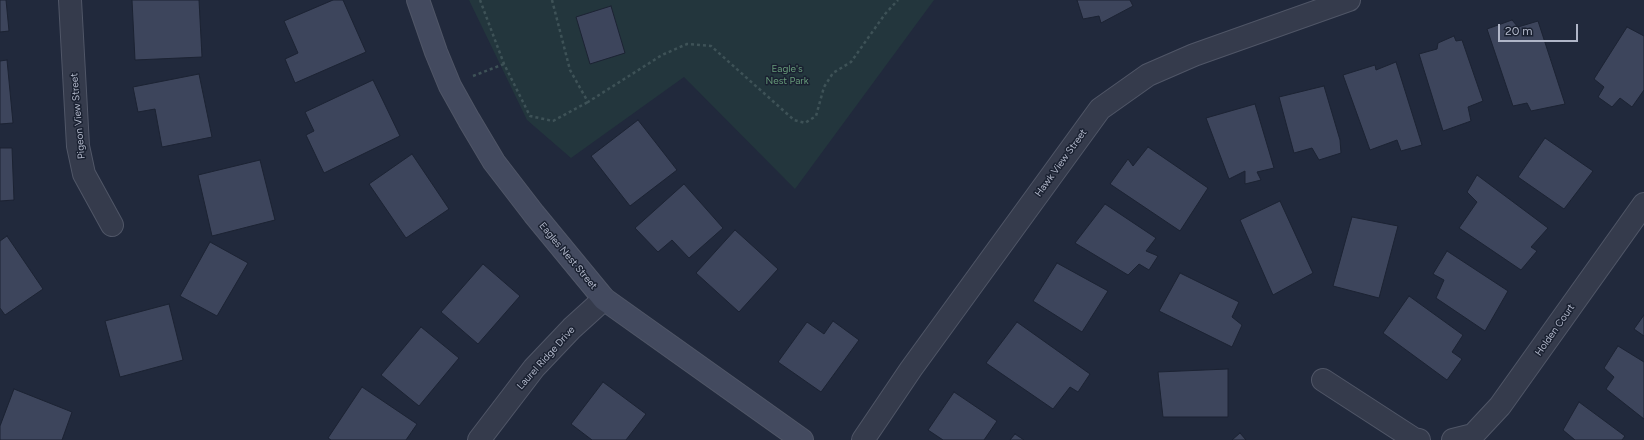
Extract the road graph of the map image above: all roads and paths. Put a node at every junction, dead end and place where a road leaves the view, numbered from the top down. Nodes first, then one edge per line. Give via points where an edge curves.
1 (70, 0) edge
2 (418, 0) edge
3 (480, 0) edge
4 (552, 0) edge
5 (898, 0) edge
6 (1349, 0) edge
7 (504, 64) junction
8 (450, 86) junction
9 (588, 102) junction
10 (1644, 204) edge
11 (112, 225) dead end
12 (604, 299) junction
13 (1323, 380) dead end
14 (479, 440) edge
15 (802, 440) edge
16 (863, 440) edge
17 (1419, 440) edge
18 (1453, 440) edge

1 - 11 street, Pigeon View Street via 78,146 84,174
2 - 8 street, Eagles Nest Street
3 - 7 path
4 - 9 path via 570,70
5 - 9 path via 851,62 833,73 824,87 816,116 805,123 794,120 711,46 687,44 662,55
6 - 16 street, Hawk View Street via 1194,55 1148,75 1100,109 911,369
7 - 8 path
7 - 9 path via 530,116 553,121
8 - 12 street, Eagles Nest Street via 494,162
10 - 18 street, Holden Court via 1500,406 1473,435
12 - 14 street, Laurel Ridge Drive via 534,368
12 - 15 street, Eagles Nest Street
13 - 17 street

